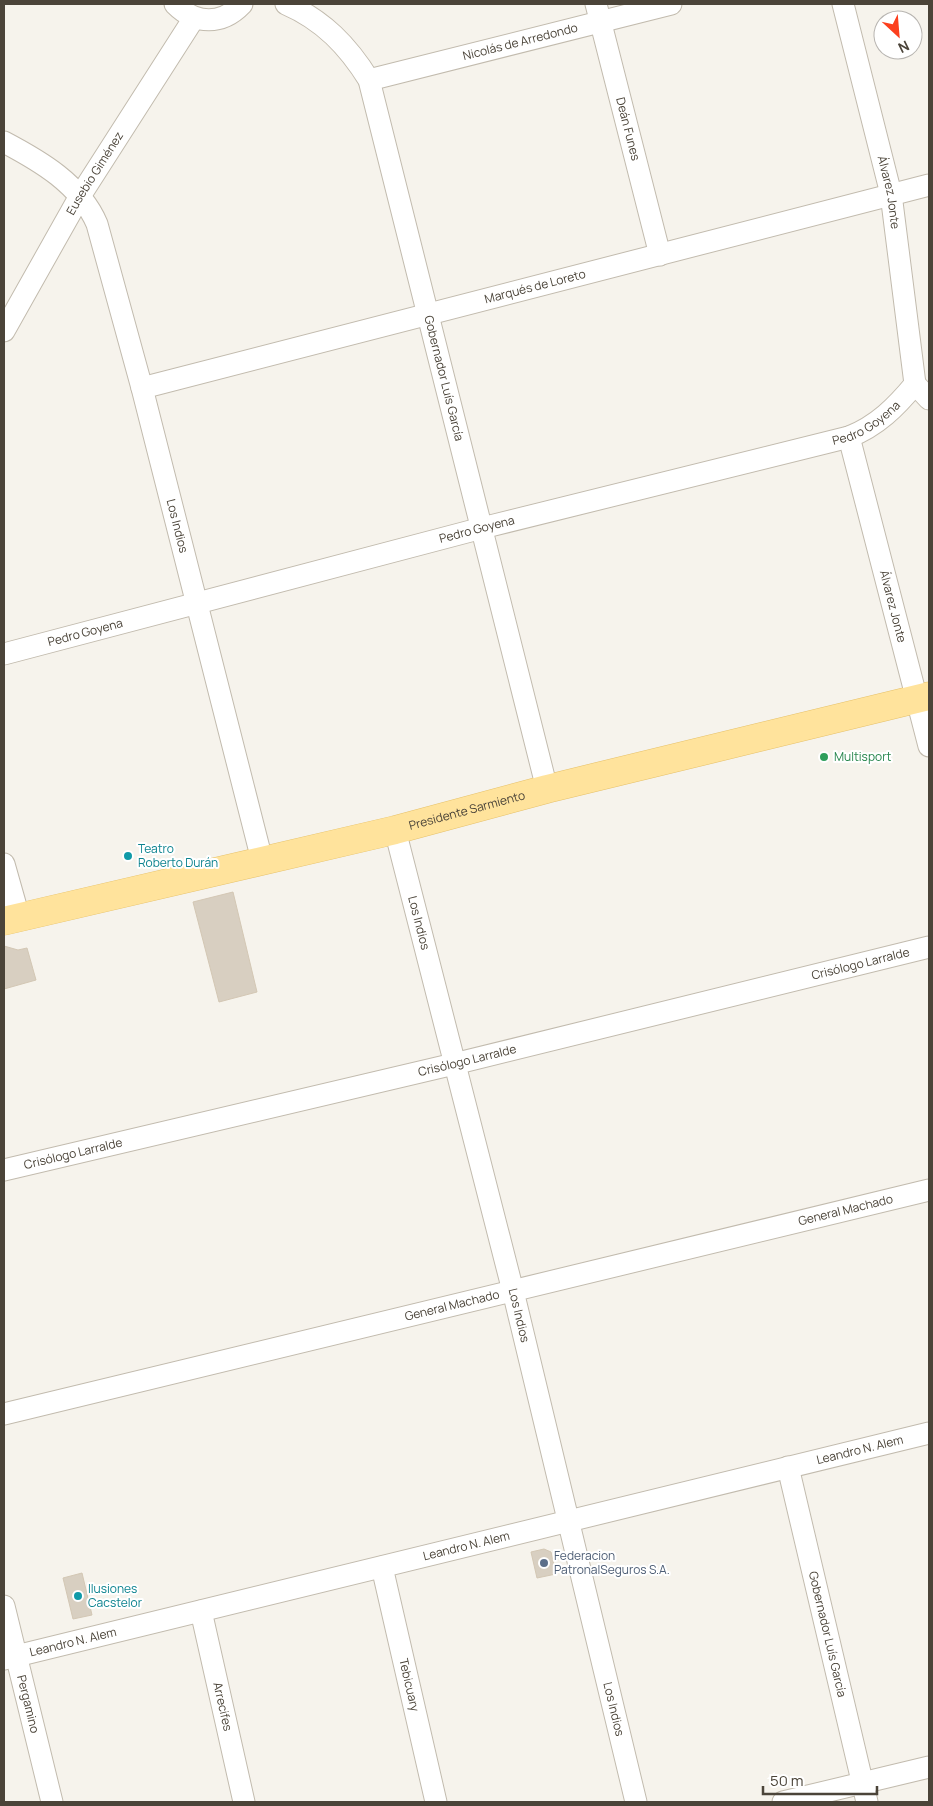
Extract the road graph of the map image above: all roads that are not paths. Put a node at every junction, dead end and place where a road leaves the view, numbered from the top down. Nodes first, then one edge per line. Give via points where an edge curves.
1 (176, 4) edge
2 (242, 4) edge
3 (286, 4) edge
4 (671, 4) edge
5 (844, 4) edge
6 (598, 12) edge
7 (194, 18) junction
8 (369, 80) junction
9 (4, 142) edge
10 (929, 184) edge
11 (891, 194) junction
12 (80, 196) junction
13 (660, 255) junction
14 (426, 314) junction
15 (4, 331) edge
16 (142, 388) junction
17 (922, 392) edge
18 (849, 437) junction
19 (482, 528) junction
20 (198, 604) junction
21 (4, 654) edge
22 (923, 697) edge
23 (929, 746) edge
24 (547, 789) junction
25 (395, 830) junction
26 (262, 860) junction
27 (4, 864) edge
28 (11, 919) edge
29 (929, 947) edge
30 (454, 1064) junction
31 (4, 1170) edge
32 (929, 1190) edge
33 (513, 1291) junction
34 (4, 1414) edge
35 (929, 1433) edge
36 (788, 1467) junction
37 (568, 1522) junction
38 (382, 1567) junction
39 (4, 1606) edge
40 (201, 1611) junction
41 (10, 1658) edge
42 (929, 1767) edge
43 (864, 1792) edge
44 (52, 1802) edge
45 (244, 1802) edge
46 (436, 1802) edge
47 (636, 1802) edge
48 (783, 1802) edge

1 - 7 street
2 - 7 street via 234,13 221,19 207,21
3 - 8 street, Gobernador Luís García via 325,26 355,58
4 - 6 street, Nicolás de Arredondo
5 - 11 street, Álvarez Jonte
6 - 8 street, Nicolás de Arredondo
6 - 13 street, Deán Funes
7 - 12 street, Eusebio Giménez
8 - 14 street, Gobernador Luís García
9 - 12 street via 46,166
10 - 11 street, Marqués de Loreto
11 - 13 street, Marqués de Loreto
11 - 17 street, Álvarez Jonte
12 - 15 street, Eusebio Giménez
12 - 16 street, Los Indios via 97,224
13 - 14 street, Marqués de Loreto
14 - 16 street, Marqués de Loreto
14 - 19 street, Gobernador Luís García
16 - 20 street, Los Indios
17 - 18 street, Pedro Goyena via 864,431
18 - 19 street, Pedro Goyena
18 - 22 street, Álvarez Jonte
19 - 20 street, Pedro Goyena
19 - 24 street, Gobernador Luís García
20 - 21 street, Pedro Goyena
20 - 26 street, Los Indios
22 - 23 street, Álvarez Jonte
22 - 24 main road, Presidente Sarmiento
24 - 25 main road, Presidente Sarmiento
25 - 26 main road, Presidente Sarmiento
25 - 30 street, Los Indios
26 - 28 main road, Presidente Sarmiento
27 - 28 street
29 - 30 street, Crisólogo Larralde
30 - 31 street, Crisólogo Larralde
30 - 33 street, Los Indios
32 - 33 street, General Machado
33 - 34 street, General Machado
33 - 37 street, Los Indios
35 - 36 street, Leandro N. Alem
36 - 37 street, Leandro N. Alem
36 - 43 street, Gobernador Luís García
37 - 38 street, Leandro N. Alem
37 - 47 street, Los Indios
38 - 40 street, Leandro N. Alem
38 - 46 street, Tebicuary
39 - 41 street, Pergamino
40 - 41 street, Leandro N. Alem
40 - 45 street, Arrecifes
41 - 44 street, Pergamino
42 - 43 street
43 - 48 street

